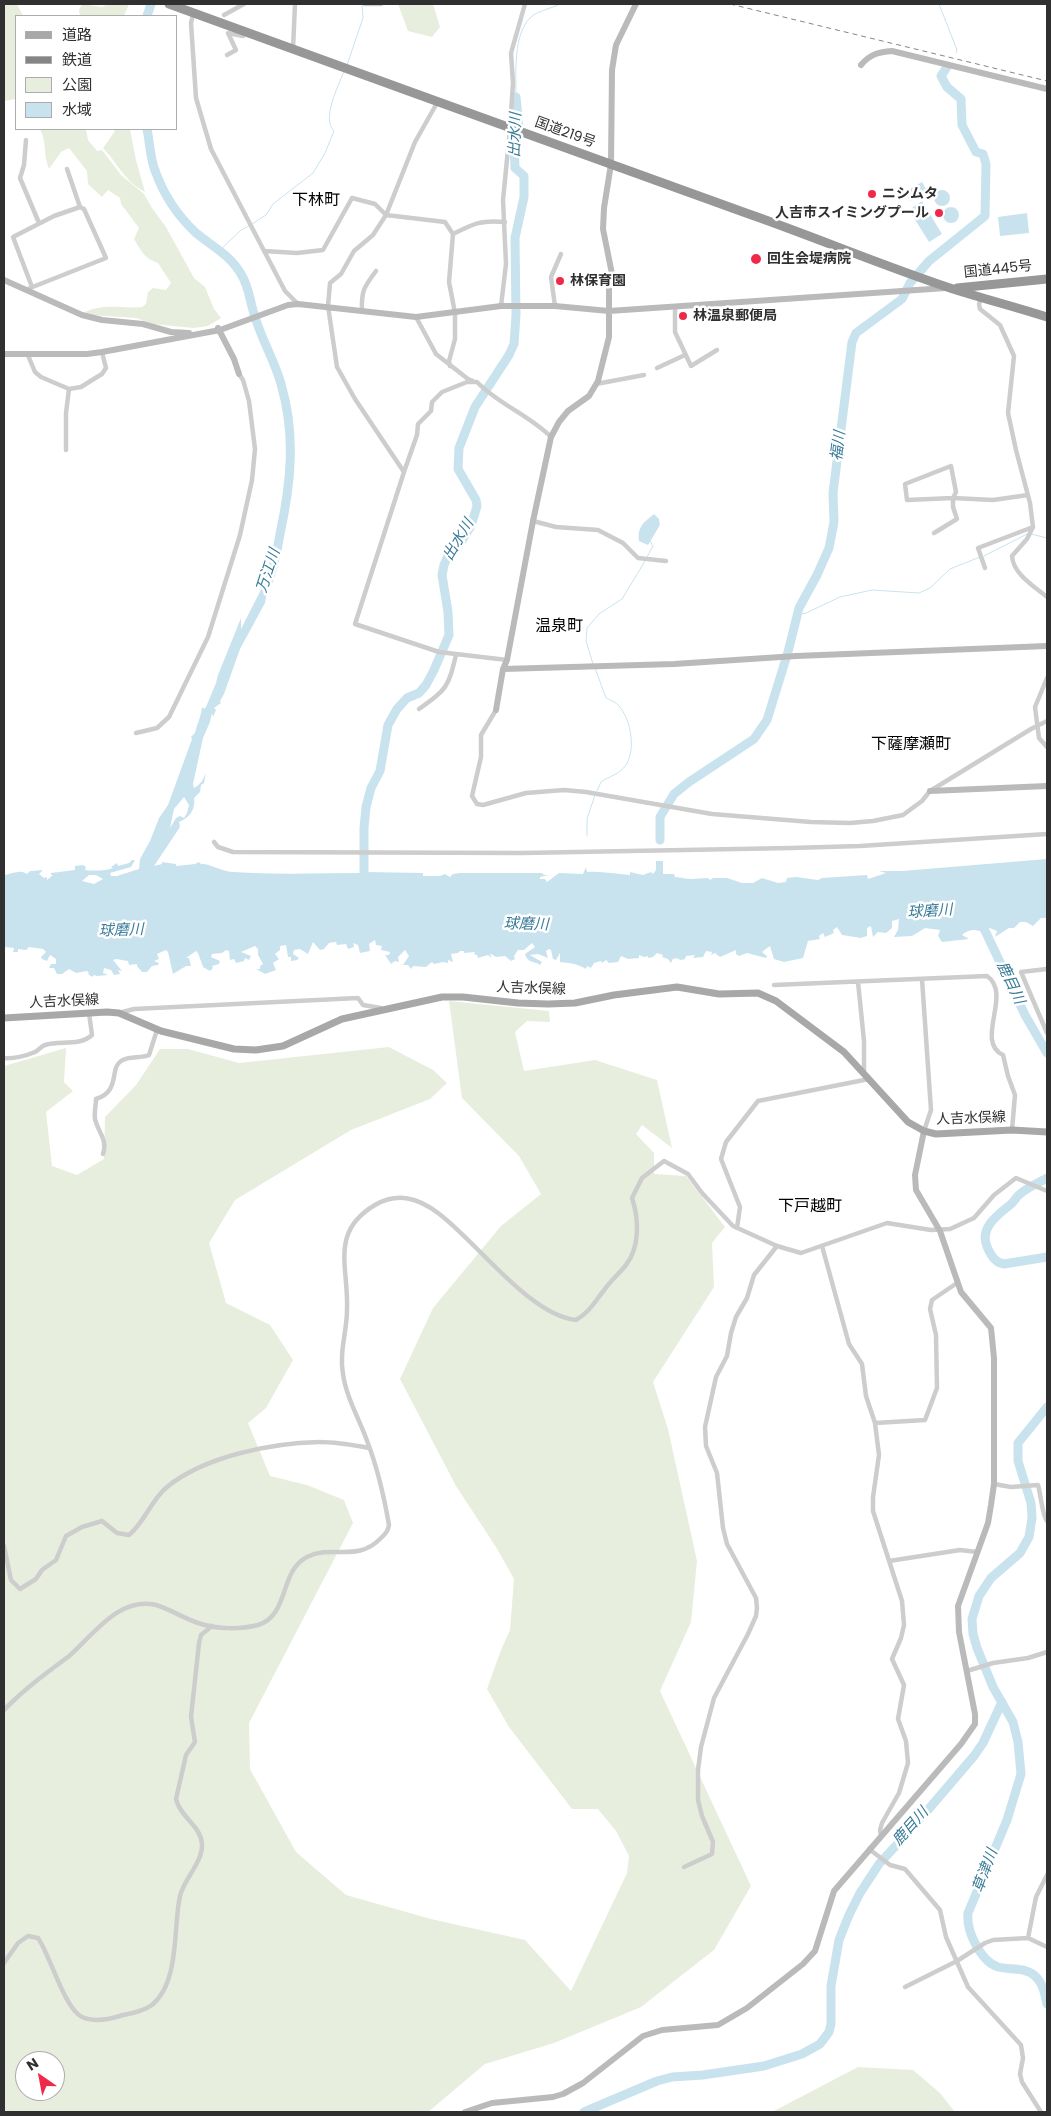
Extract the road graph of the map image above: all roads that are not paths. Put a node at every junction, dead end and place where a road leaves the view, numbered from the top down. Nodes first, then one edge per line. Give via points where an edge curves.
1 (169, 4) edge
2 (244, 4) edge
3 (295, 4) edge
4 (365, 4) edge
5 (382, 4) edge
6 (525, 4) edge
7 (636, 4) edge
8 (193, 14) junction
9 (224, 15) dead end
10 (245, 32) junction
11 (293, 49) junction
12 (227, 55) dead end
13 (861, 65) dead end
14 (1047, 89) edge
15 (437, 103) junction
16 (510, 128) junction
17 (26, 140) dead end
18 (611, 164) junction
19 (67, 169) dead end
20 (80, 207) junction
21 (386, 215) junction
22 (505, 222) junction
23 (39, 223) junction
24 (453, 234) junction
25 (264, 251) junction
26 (561, 254) dead end
27 (376, 271) dead end
28 (924, 278) junction
29 (1047, 279) edge
30 (4, 280) edge
31 (983, 285) junction
32 (32, 287) junction
33 (927, 288) junction
34 (952, 288) junction
35 (25, 290) junction
36 (982, 297) junction
37 (298, 304) junction
38 (328, 306) junction
39 (501, 306) junction
40 (555, 306) junction
41 (675, 307) junction
42 (362, 311) junction
43 (609, 311) junction
44 (455, 313) junction
45 (416, 317) junction
46 (1047, 317) edge
47 (222, 329) junction
48 (718, 350) dead end
49 (102, 352) junction
50 (26, 353) junction
51 (4, 354) edge
52 (685, 354) junction
53 (450, 366) junction
54 (657, 368) dead end
55 (239, 374) joint
56 (644, 375) dead end
57 (477, 382) junction
58 (596, 384) junction
59 (69, 389) junction
60 (551, 437) junction
61 (66, 450) dead end
62 (404, 472) junction
63 (1028, 495) junction
64 (953, 498) junction
65 (533, 521) junction
66 (1033, 527) junction
67 (934, 533) dead end
68 (666, 561) dead end
69 (985, 568) dead end
70 (1047, 597) edge
71 (1047, 646) edge
72 (456, 654) junction
73 (507, 660) junction
74 (503, 669) junction
75 (1047, 678) edge
76 (418, 709) dead end
77 (496, 710) joint
78 (1047, 721) edge
79 (1038, 726) junction
80 (136, 733) dead end
81 (1047, 747) edge
82 (1047, 786) edge
83 (930, 791) junction
84 (1047, 834) edge
85 (214, 842) dead end
86 (1047, 969) edge
87 (922, 979) junction
88 (858, 982) junction
89 (774, 985) dead end
90 (383, 1011) junction
91 (89, 1013) junction
92 (119, 1014) junction
93 (4, 1018) edge
94 (157, 1030) junction
95 (1047, 1033) edge
96 (4, 1058) edge
97 (867, 1077) junction
98 (1012, 1130) junction
99 (924, 1131) junction
100 (1047, 1132) edge
101 (102, 1154) dead end
102 (1047, 1191) edge
103 (737, 1228) junction
104 (940, 1231) junction
105 (777, 1246) junction
106 (822, 1246) junction
107 (957, 1284) junction
108 (875, 1423) junction
109 (369, 1448) junction
110 (994, 1484) junction
111 (1047, 1521) edge
112 (4, 1546) edge
113 (977, 1552) junction
114 (889, 1561) junction
115 (212, 1626) junction
116 (1047, 1652) edge
117 (967, 1671) junction
118 (4, 1710) edge
119 (881, 1836) junction
120 (869, 1849) junction
121 (684, 1867) dead end
122 (1047, 1874) edge
123 (1028, 1938) junction
124 (1047, 1947) edge
125 (957, 1961) junction
126 (4, 1963) edge
127 (905, 1987) dead end
128 (464, 2112) edge
129 (1041, 2112) edge

1 - 8 highway, 国道219号
2 - 9 street
3 - 11 street
4 - 5 street
6 - 16 street via 511,53
7 - 18 street via 613,55
8 - 10 highway, 国道219号
8 - 25 street via 194,82 201,119 218,164
10 - 11 highway, 国道219号
10 - 12 street via 243,36 228,33 236,50
11 - 15 highway, 国道219号
13 - 14 street via 873,54 892,51
15 - 16 highway, 国道219号
15 - 21 street via 415,142
16 - 18 highway, 国道219号
16 - 22 street
17 - 23 street via 20,178
18 - 28 highway, 国道219号
18 - 43 street via 603,229 612,274
19 - 20 street
20 - 23 street
20 - 32 street via 106,258
21 - 24 street via 445,222
21 - 25 street via 375,204 352,198 323,250 297,253
21 - 38 street via 373,235 354,251 341,274 330,283
22 - 24 street via 475,222
22 - 39 street via 506,264
23 - 32 street via 13,238
24 - 44 street via 449,282
25 - 37 street via 285,291
26 - 40 street via 551,276
27 - 42 street via 361,295
28 - 33 street via 929,285
28 - 34 highway, 国道219号
29 - 31 highway, 国道445号
30 - 35 street
31 - 34 highway, 国道445号
31 - 36 highway
32 - 35 street
33 - 34 street
33 - 41 street
34 - 36 highway, 国道219号
35 - 47 street via 82,315 102,320 133,322 179,333 216,327
36 - 46 highway, 国道219号
36 - 63 street via 980,309 1000,324 1014,356 1008,413
37 - 38 street
37 - 47 street
38 - 42 street
38 - 62 street via 341,377
39 - 40 street
39 - 44 street
40 - 43 street
41 - 43 street
41 - 52 street via 675,332
42 - 45 street
43 - 58 street via 609,337
44 - 45 street
44 - 53 street
45 - 53 street via 436,354
47 - 49 street
47 - 55 street
48 - 52 street via 691,366
49 - 50 street
49 - 59 street via 106,368 102,374 81,387
50 - 51 street
50 - 59 street via 35,372
52 - 54 street
53 - 57 street
55 - 80 street via 248,401 255,448 252,480 238,543 208,637 169,717 158,728
56 - 58 street
57 - 60 street
57 - 62 street via 442,392 432,402 431,411 418,424
58 - 60 street via 589,396 568,411
59 - 61 street
60 - 65 street
62 - 72 street via 355,624 439,652
63 - 64 street via 993,500
63 - 66 street
64 - 64 street via 907,500 905,484 951,466 956,492
64 - 67 street via 957,519
65 - 68 street via 556,527 598,530 623,543 638,558
65 - 73 street
66 - 69 street via 978,548
66 - 70 street via 1012,556 1013,562
71 - 74 street
72 - 73 street
72 - 76 street via 449,683
73 - 74 street
74 - 77 street
75 - 79 street via 1035,707
77 - 83 street via 481,735 481,757 472,796 477,804 564,790 712,814 811,822 858,822 903,815
78 - 79 street
79 - 81 street via 1039,738
79 - 83 street
82 - 83 street
84 - 85 street via 860,846 523,853 233,852 218,847
86 - 95 street via 1021,972
87 - 88 street
87 - 98 street via 980,975 990,978 996,993 993,1046 1003,1055 1015,1094
87 - 99 street via 931,1110
88 - 89 street
88 - 97 street
90 - 92 street via 363,1005 358,998 134,1008
90 - 94 main road, 人吉水俣線 via 342,1020 283,1046 256,1050 234,1049
90 - 97 main road, 人吉水俣線 via 442,997 548,1004 575,1003 678,987 719,994 758,993 776,1001 829,1040
91 - 92 main road, 人吉水俣線
91 - 93 main road, 人吉水俣線
91 - 96 street via 92,1035 88,1038 45,1045 35,1052
92 - 94 main road, 人吉水俣線
94 - 101 street via 149,1055 117,1064 108,1092 96,1099 95,1119 105,1147
97 - 99 main road, 人吉水俣線 via 908,1122
97 - 103 street via 758,1101 726,1142 721,1159 740,1207
98 - 99 main road, 人吉水俣線 via 936,1134
98 - 100 main road, 人吉水俣線
99 - 104 street via 914,1183
102 - 104 street via 1016,1178 994,1195 974,1218
103 - 105 street
103 - 109 street via 719,1212 688,1174 664,1162 642,1178 632,1198 637,1213 635,1243 626,1265 588,1312 576,1320 559,1316 524,1292 422,1202 397,1197 376,1204 354,1223 348,1235 344,1262 348,1307 342,1374
104 - 106 street via 887,1223
104 - 107 street
105 - 106 street via 801,1253
105 - 121 street via 754,1275 747,1298 736,1317 727,1356 716,1377 705,1427 706,1446 717,1472 727,1544 750,1584 757,1608 748,1634 714,1698 702,1748 698,1800 713,1842 712,1854
106 - 108 street via 849,1344 862,1364 866,1396
107 - 108 street via 932,1300 930,1309 936,1335 937,1388 925,1420
107 - 110 street via 991,1328 993,1338
108 - 114 street via 879,1455 873,1511
109 - 112 street via 320,1442 288,1444 229,1456 203,1466 167,1486 129,1534 117,1533 102,1521 66,1536 56,1560 20,1590 11,1580
109 - 115 street via 386,1507 388,1532 364,1551 326,1552 298,1562 276,1612 268,1620 242,1627
110 - 111 street via 1011,1487 1038,1485
110 - 113 street via 988,1522
113 - 114 street via 960,1550
113 - 117 street via 958,1606 959,1632
114 - 119 street via 902,1601 904,1626 892,1659 904,1686 898,1719 906,1741 908,1763 900,1793 882,1823
115 - 118 street via 155,1605 138,1604 123,1610 100,1625 69,1656 38,1678
115 - 126 street via 199,1643 191,1718 195,1742 186,1755 176,1799 177,1806 202,1837 202,1847 180,1897 176,1945 169,1976 159,1996 142,2010 94,2020 75,2011 38,1938 28,1936 18,1943
116 - 117 street
117 - 119 street via 976,1714 970,1734
119 - 120 street
120 - 125 street via 890,1865 905,1869 940,1910 946,1937
120 - 128 street via 834,1890 815,1951 732,2019 708,2027 662,2030 643,2036 583,2083 563,2094 492,2103
122 - 123 street via 1036,1897
123 - 124 street
123 - 125 street via 993,1940
125 - 127 street
125 - 129 street via 974,1995 1021,2045 1022,2082

